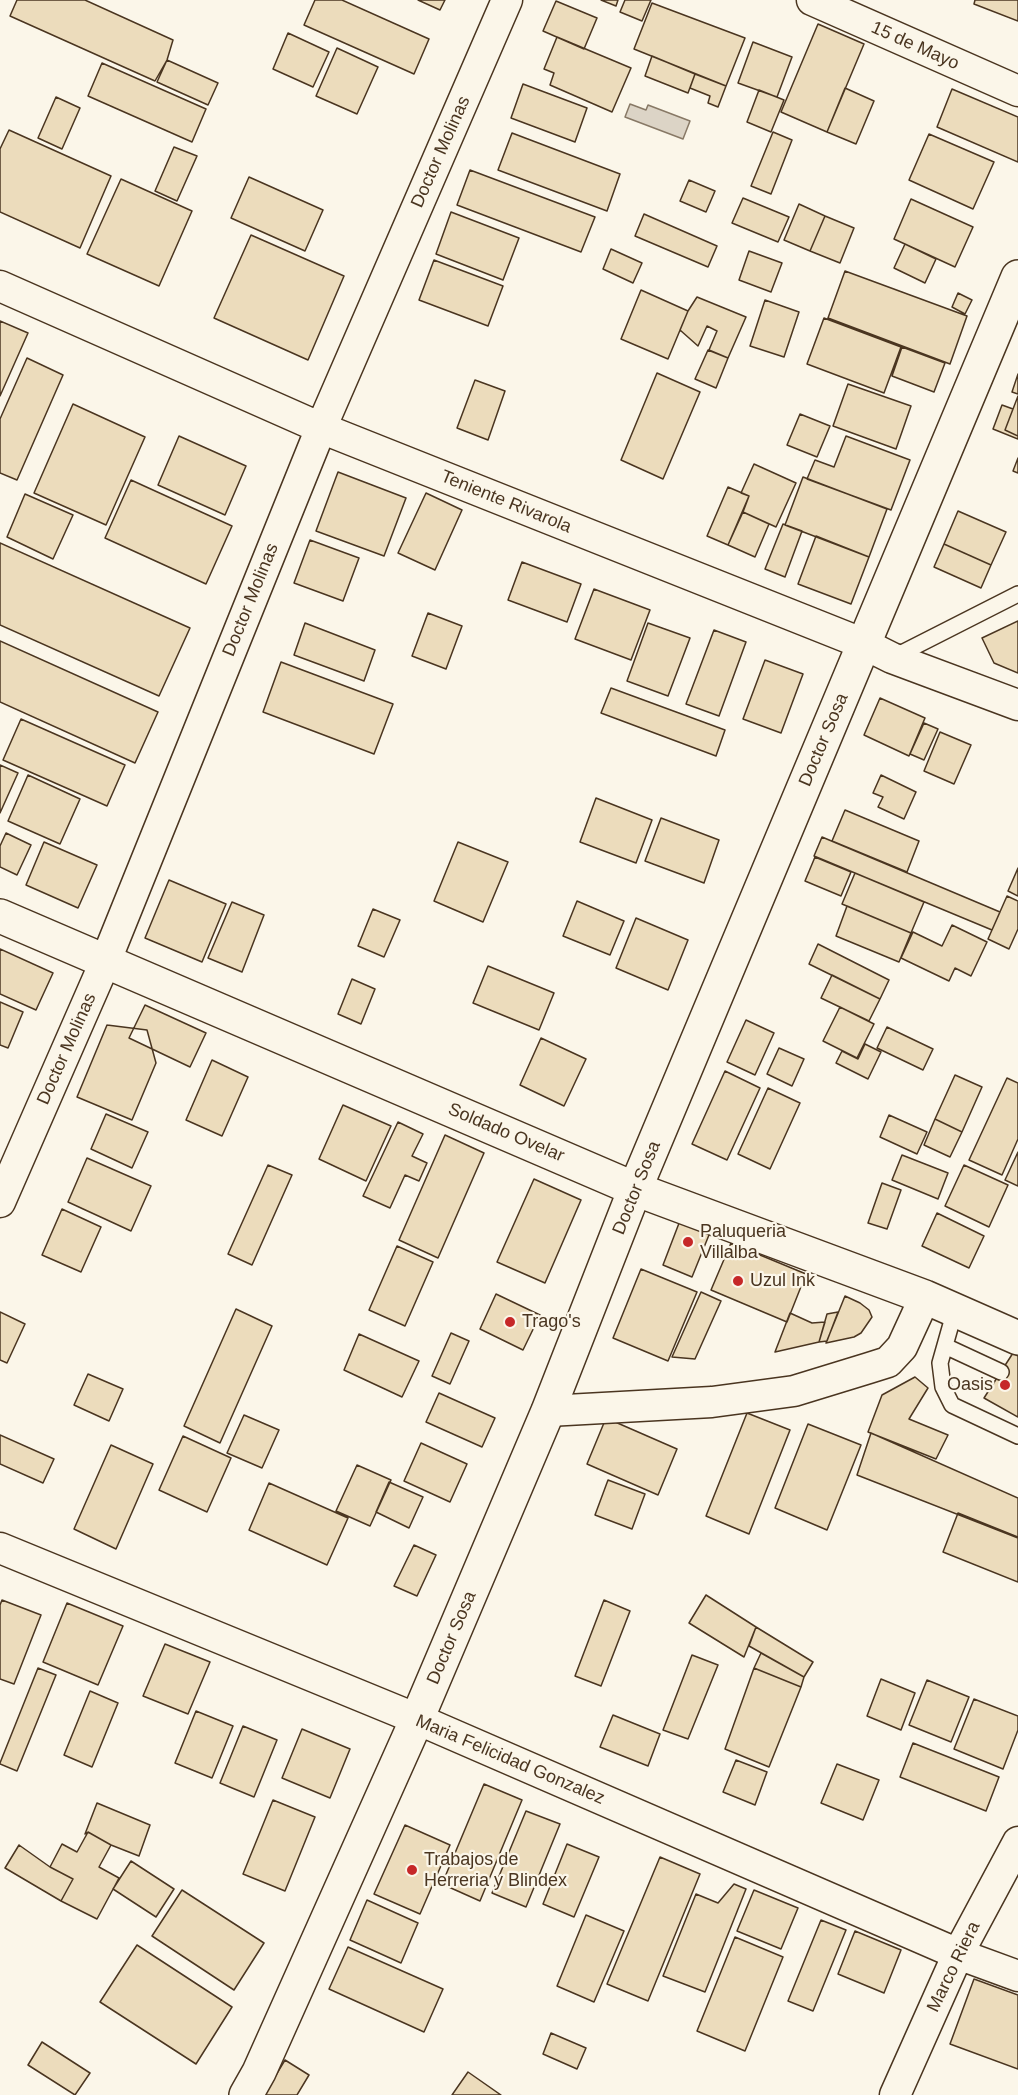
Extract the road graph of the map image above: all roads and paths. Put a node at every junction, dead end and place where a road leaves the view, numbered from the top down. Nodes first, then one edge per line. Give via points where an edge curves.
1 (507, 0) edge
2 (812, 0) edge
3 (1018, 92) edge
4 (1018, 277) edge
5 (0, 286) edge
6 (321, 428) junction
7 (1018, 594) edge
8 (878, 651) junction
9 (1018, 705) edge
10 (0, 916) edge
11 (106, 960) junction
12 (635, 1189) junction
13 (0, 1202) edge
14 (925, 1297) junction
15 (955, 1311) junction
16 (1018, 1338) edge
17 (945, 1346) junction
18 (1001, 1372) dead end
19 (548, 1411) junction
20 (1018, 1436) edge
21 (0, 1548) edge
22 (417, 1719) junction
23 (1018, 1842) edge
24 (958, 1954) junction
25 (1018, 1976) edge
26 (246, 2095) edge
27 (895, 2095) edge

1 - 6 street, Doctor Molinas
2 - 3 street, 15 de Mayo
4 - 8 street, Doctor Sosa
5 - 6 street, Teniente Rivarola
6 - 8 street, Teniente Rivarola
6 - 11 street, Doctor Molinas
7 - 8 lane
8 - 9 street, Teniente Rivarola
8 - 12 street, Doctor Sosa
10 - 11 street, Soldado Ovelar
11 - 12 street, Soldado Ovelar
11 - 13 street, Doctor Molinas
12 - 14 street, Soldado Ovelar
12 - 19 street, Doctor Sosa
14 - 15 street, Soldado Ovelar
14 - 19 street via 902,1347 888,1362 795,1391 712,1402
15 - 16 street, Soldado Ovelar
15 - 17 lane
17 - 18 lane
17 - 20 lane via 940,1363 943,1387 952,1405
19 - 22 street, Doctor Sosa
21 - 22 street, Maria Felicidad Gonzalez
22 - 24 street, Maria Felicidad Gonzalez
22 - 26 street, Doctor Sosa
23 - 24 street, Marco Riera
24 - 25 street, Maria Felicidad Gonzalez
24 - 27 street, Marco Riera

